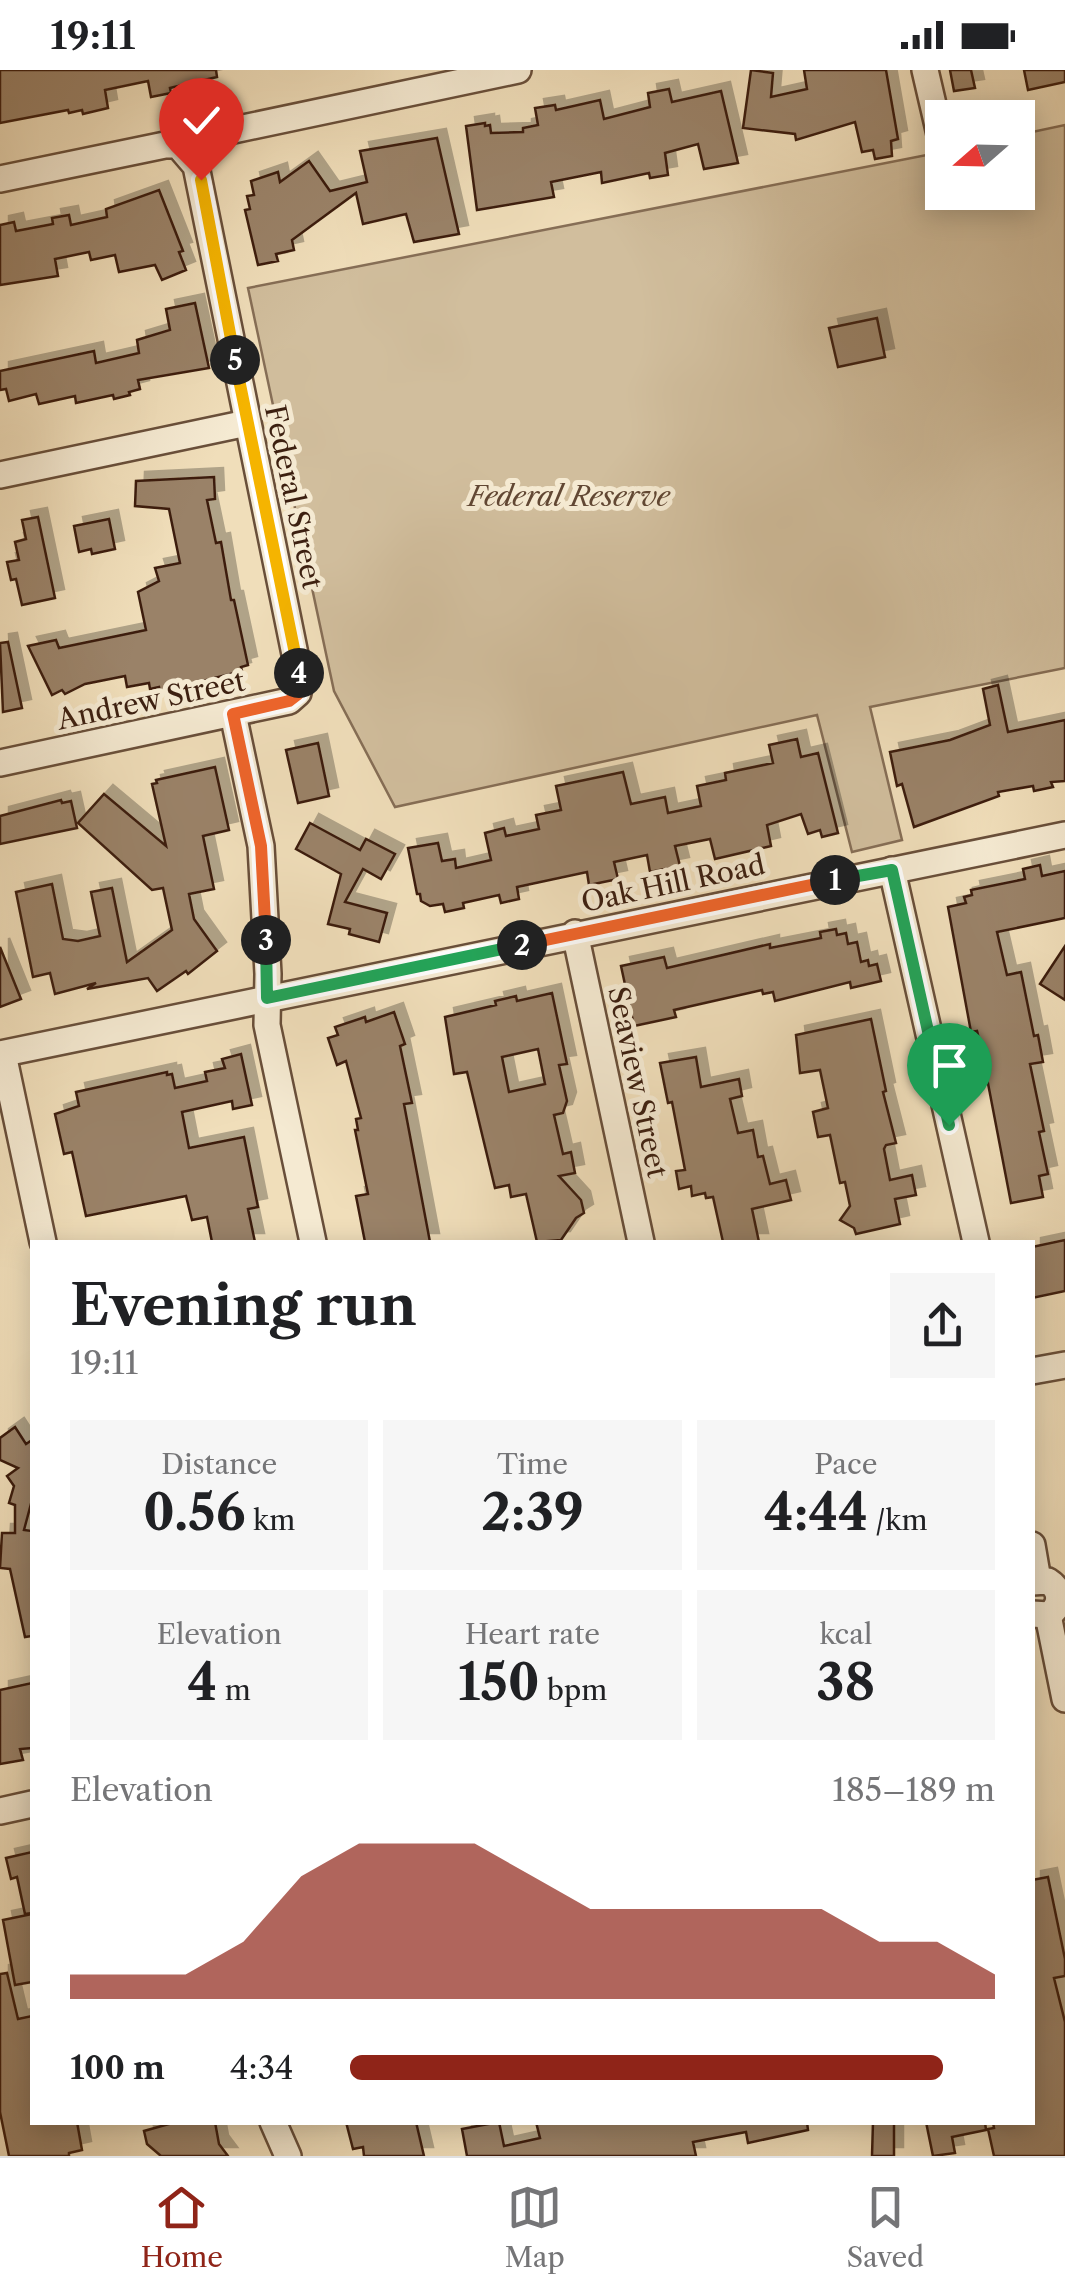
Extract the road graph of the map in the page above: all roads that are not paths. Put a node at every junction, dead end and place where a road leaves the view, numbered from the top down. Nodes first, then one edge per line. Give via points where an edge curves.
1 (518, 70) edge
2 (925, 70) edge
3 (932, 100) edge
4 (189, 154) junction
5 (0, 179) edge
6 (248, 423) junction
7 (0, 475) edge
8 (300, 679) joint
9 (233, 714) junction
10 (0, 763) edge
11 (1065, 835) edge
12 (892, 870) junction
13 (576, 933) junction
14 (267, 998) junction
15 (1, 1054) edge
16 (43, 1240) edge
17 (313, 1240) edge
18 (642, 1240) edge
19 (976, 1240) edge
20 (1065, 1365) edge
21 (1035, 1370) edge
22 (1035, 1581) edge
23 (1051, 1609) edge
24 (1065, 1699) edge
25 (30, 1804) edge
26 (0, 1811) edge
27 (274, 2125) edge
28 (288, 2156) edge

1 - 4 street via 224,132
2 - 3 street
4 - 5 street via 166,145
4 - 6 street, Federal Street via 201,180
6 - 7 street
6 - 8 street, Federal Street
8 - 9 street, Andrew Street via 289,701
9 - 10 street, Andrew Street
9 - 14 street via 261,846
11 - 12 street, Oak Hill Road
12 - 13 street, Oak Hill Road
12 - 19 street
13 - 14 street, Oak Hill Road
13 - 18 street, Seaview Street
14 - 15 street, Oak Hill Road
14 - 17 street
15 - 16 street
20 - 21 street
22 - 23 street via 1053,1584 1059,1593
23 - 24 street
25 - 26 street
27 - 28 street

